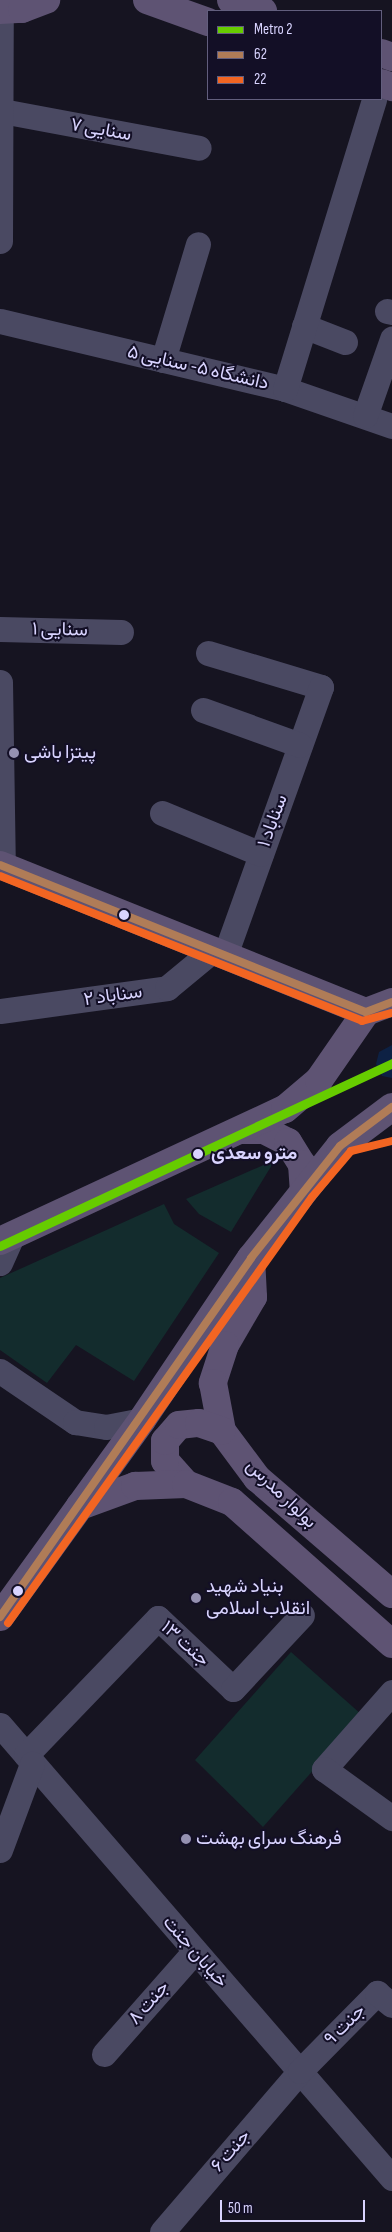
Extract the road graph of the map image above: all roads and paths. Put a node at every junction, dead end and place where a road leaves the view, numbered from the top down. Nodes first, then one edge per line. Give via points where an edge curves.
1 (46, 0) edge
2 (147, 0) edge
3 (232, 0) edge
4 (0, 10) edge
5 (260, 10) edge
6 (207, 22) edge
7 (374, 100) edge
8 (2, 111) junction
9 (199, 148) dead end
10 (0, 241) edge
11 (198, 244) dead end
12 (0, 321) edge
13 (304, 326) junction
14 (392, 339) edge
15 (345, 342) dead end
16 (163, 360) junction
17 (286, 389) junction
18 (365, 416) junction
19 (392, 426) edge
20 (0, 629) edge
21 (121, 632) dead end
22 (208, 653) dead end
23 (0, 682) edge
24 (203, 710) dead end
25 (300, 745) junction
26 (162, 813) dead end
27 (261, 854) junction
28 (1, 865) edge
29 (219, 953) junction
30 (392, 1002) edge
31 (0, 1011) edge
32 (366, 1012) junction
33 (392, 1108) edge
34 (238, 1130) junction
35 (392, 1131) edge
36 (346, 1142) junction
37 (304, 1191) junction
38 (6, 1238) edge
39 (251, 1258) junction
40 (0, 1263) edge
41 (0, 1371) edge
42 (142, 1420) junction
43 (222, 1431) junction
44 (186, 1484) junction
45 (80, 1506) junction
46 (392, 1594) edge
47 (302, 1615) dead end
48 (0, 1617) edge
49 (392, 1644) edge
50 (392, 1692) edge
51 (0, 1725) edge
52 (29, 1759) junction
53 (392, 1818) edge
54 (0, 1850) edge
55 (194, 1952) junction
56 (392, 2005) edge
57 (104, 2054) dead end
58 (300, 2071) junction
59 (392, 2178) edge
60 (162, 2232) edge

1 - 4 main road via 22,9
2 - 6 main road
3 - 5 main road
4 - 8 street
7 - 13 street
8 - 9 street, سنایی ۷
8 - 10 street
11 - 16 street
12 - 16 street, دانشگاه ۵- سنایی ۵
13 - 15 street
13 - 17 street
14 - 18 street
16 - 17 street, دانشگاه ۵- سنایی ۵
17 - 18 street, دانشگاه ۵- سنایی ۵
18 - 19 street, دانشگاه ۵- سنایی ۵
20 - 21 street, سنایی ۱
22 - 25 street, سناباد ۱ via 321,687
23 - 28 street
24 - 25 street
25 - 27 street, سناباد ۱
26 - 27 street
27 - 29 street, سناباد ۱
28 - 29 main road
29 - 31 street, سناباد ۲ via 167,988
29 - 32 main road
30 - 32 main road
32 - 34 main road via 319,1080 285,1109
33 - 36 main road
34 - 37 main road via 264,1130 288,1142 302,1164
34 - 38 main road
35 - 36 main road
36 - 37 main road
37 - 39 main road
38 - 40 street
39 - 42 main road
39 - 43 main road, بولوار مدرس via 253,1297 225,1345 213,1383
41 - 42 street via 75,1422 106,1427
42 - 45 main road
43 - 44 main road via 199,1423 179,1425 165,1441 165,1461
43 - 46 main road, بولوار مدرس via 257,1478
44 - 45 main road, بولوار مدرس via 135,1486
44 - 49 main road, بولوار مدرس via 232,1502
45 - 48 main road
47 - 52 street, جنت ۱۳ via 234,1689 158,1618
50 - 53 street via 324,1769
51 - 52 street, خیابان جنت
52 - 54 street
52 - 55 street, خیابان جنت
55 - 57 street, جنت ۸
55 - 58 street, خیابان جنت
56 - 58 street, جنت ۹ via 377,1993
58 - 59 street, خیابان جنت
58 - 60 street, جنت ۶

